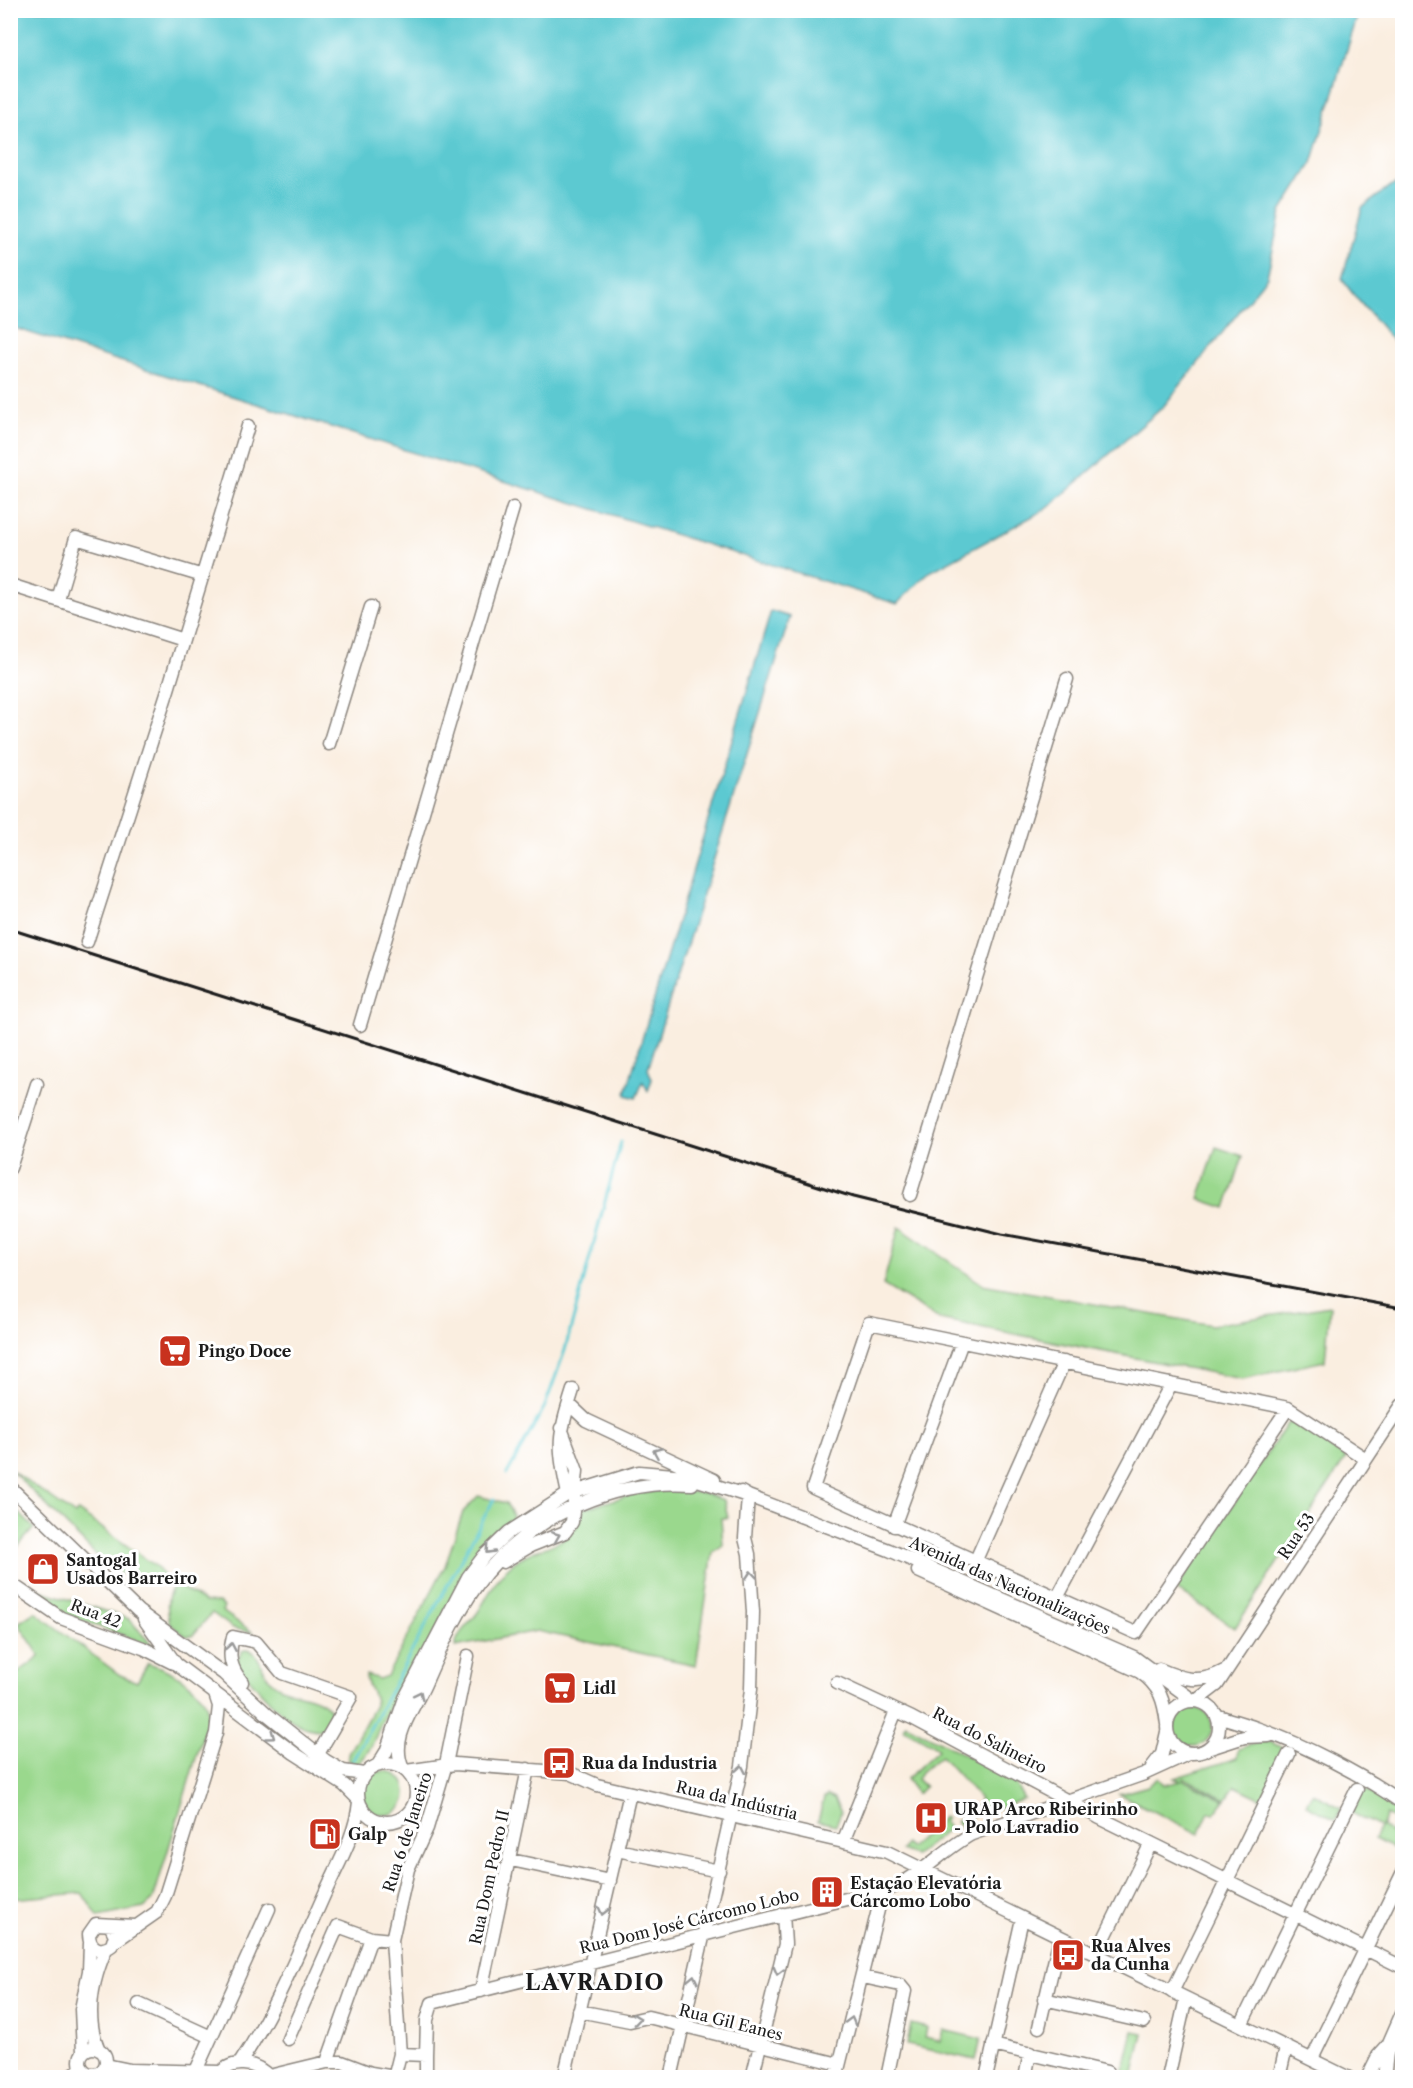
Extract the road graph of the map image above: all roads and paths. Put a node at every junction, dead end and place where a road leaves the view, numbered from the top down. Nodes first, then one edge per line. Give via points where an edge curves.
1 (248, 426) dead end
2 (513, 508) dead end
3 (202, 576) junction
4 (10, 585) edge
5 (58, 599) junction
6 (371, 608) dead end
7 (183, 640) junction
8 (1067, 679) dead end
9 (329, 744) dead end
10 (87, 942) dead end
11 (360, 1025) dead end
12 (37, 1084) dead end
13 (10, 1168) edge
14 (910, 1195) dead end
15 (962, 1341) junction
16 (1064, 1362) junction
17 (1171, 1384) junction
18 (573, 1390) dead end
19 (569, 1404) junction
20 (1402, 1405) edge
21 (1288, 1408) junction
22 (1366, 1460) junction
23 (708, 1485) junction
24 (10, 1487) edge
25 (572, 1492) junction
26 (748, 1496) junction
27 (574, 1505) junction
28 (803, 1517) junction
29 (894, 1526) junction
30 (975, 1562) junction
31 (486, 1573) junction
32 (10, 1583) edge
33 (1057, 1598) junction
34 (138, 1611) junction
35 (468, 1656) dead end
36 (1144, 1662) junction
37 (176, 1664) junction
38 (1226, 1671) junction
39 (837, 1683) dead end
40 (1217, 1685) junction
41 (215, 1694) junction
42 (1195, 1701) junction
43 (896, 1711) junction
44 (267, 1714) junction
45 (1216, 1714) junction
46 (246, 1717) junction
47 (1167, 1728) junction
48 (216, 1733) junction
49 (1276, 1736) junction
50 (1207, 1749) junction
51 (1190, 1753) junction
52 (318, 1754) junction
53 (1289, 1754) dead end
54 (378, 1765) junction
55 (440, 1765) junction
56 (405, 1770) junction
57 (528, 1770) junction
58 (364, 1774) junction
59 (1144, 1774) junction
60 (1357, 1789) dead end
61 (630, 1792) junction
62 (416, 1799) junction
63 (1068, 1799) junction
64 (358, 1800) junction
65 (1402, 1803) edge
66 (731, 1815) junction
67 (375, 1820) junction
68 (349, 1840) junction
69 (843, 1842) junction
70 (1151, 1843) junction
71 (617, 1850) junction
72 (511, 1860) junction
73 (923, 1869) junction
74 (719, 1871) junction
75 (1402, 1874) edge
76 (1226, 1880) junction
77 (609, 1881) junction
78 (883, 1890) junction
79 (269, 1909) dead end
80 (783, 1914) junction
81 (1295, 1914) junction
82 (1022, 1919) junction
83 (110, 1925) junction
84 (135, 1926) junction
85 (702, 1935) junction
86 (1060, 1937) junction
87 (371, 1938) junction
88 (392, 1940) junction
89 (90, 1943) junction
90 (110, 1946) junction
91 (1366, 1949) junction
92 (1096, 1954) junction
93 (591, 1962) junction
94 (1402, 1967) edge
95 (863, 1977) junction
96 (481, 1991) junction
97 (1172, 1992) junction
98 (1186, 1998) junction
99 (1044, 1999) junction
100 (139, 2004) dead end
101 (579, 2011) junction
102 (1402, 2013) edge
103 (1143, 2022) dead end
104 (1241, 2025) junction
105 (683, 2027) junction
106 (1039, 2027) dead end
107 (260, 2033) junction
108 (210, 2036) junction
109 (288, 2039) dead end
110 (993, 2045) junction
111 (1388, 2045) junction
112 (758, 2046) junction
113 (1286, 2047) junction
114 (1402, 2049) edge
115 (99, 2050) junction
116 (83, 2052) junction
117 (1030, 2053) junction
118 (400, 2054) junction
119 (426, 2055) junction
120 (1312, 2059) junction
121 (327, 2062) junction
122 (240, 2063) junction
123 (839, 2064) junction
124 (106, 2065) junction
125 (257, 2066) junction
126 (81, 2068) junction
127 (1107, 2072) dead end
128 (293, 2074) edge
129 (197, 2075) edge
130 (218, 2075) edge
131 (269, 2077) edge
132 (396, 2077) edge
133 (1386, 2077) edge
134 (67, 2078) edge
135 (426, 2078) edge
136 (564, 2078) edge
137 (671, 2078) edge
138 (752, 2078) edge
139 (836, 2078) edge
140 (886, 2078) edge
141 (986, 2078) edge
142 (1025, 2078) edge
143 (1168, 2078) edge
144 (1279, 2078) edge
145 (1349, 2078) edge
146 (1367, 2078) edge

1 - 3 street
2 - 11 street
3 - 5 street via 76,538
3 - 7 street
4 - 5 street
5 - 7 street
6 - 9 street
7 - 10 street
8 - 14 street
12 - 13 street
15 - 16 street
15 - 29 street
15 - 29 street via 869,1323 813,1488
16 - 17 street
16 - 30 street
17 - 21 street
17 - 33 street
18 - 19 street
19 - 25 street via 561,1428 576,1466
26 -> 19 street via 586,1420
20 - 22 street, Rua 53
21 - 22 street
21 - 33 street via 1136,1633
22 - 38 street, Rua 53
23 - 25 street, Avenida das Nacionalizações via 685,1476 639,1472
23 - 26 street, Avenida das Nacionalizações
23 - 27 street, Avenida das Nacionalizações via 643,1485
24 - 34 street
25 - 27 street
25 -> 54 street, Avenida das Nacionalizações via 509,1532 474,1568 405,1698
26 - 28 street, Avenida das Nacionalizações
66 -> 26 street via 742,1766 751,1689 753,1612 745,1538
27 - 31 street, Avenida das Nacionalizações via 512,1545
31 -> 27 street via 530,1546 565,1532 572,1522
28 - 36 street, Avenida das Nacionalizações via 889,1550
28 - 47 street, Avenida das Nacionalizações via 1140,1672 1162,1696
29 - 30 street
30 - 33 street
56 -> 31 street, Avenida das Nacionalizações via 398,1747 404,1727 447,1638
32 - 37 street, Rua 42 via 61,1618
34 - 37 street
34 - 44 street via 224,1674
35 - 55 street, Rua 6 de Janeiro
36 - 38 street via 1192,1681
36 - 42 street, Avenida das Nacionalizações
37 - 41 street
38 - 40 street, Rua 53
39 - 43 street, Rua do Salineiro
40 - 42 street, Rua 53
40 - 45 street, Rua 53
41 - 46 street
41 - 48 street via 219,1706
42 - 45 street via 1204,1703
42 - 47 street via 1186,1701 1173,1709
43 - 63 street, Rua do Salineiro
43 - 69 street
44 - 52 street
44 -> 52 street via 231,1667 233,1637 256,1642 282,1673 351,1697
45 - 49 street
45 - 50 street via 1217,1737
46 - 48 street via 229,1720
46 -> 64 street via 344,1785
47 - 51 street via 1175,1746
47 - 59 street via 1162,1754
48 - 84 street via 165,1896 157,1912
49 - 50 street via 1244,1737
49 - 65 street via 1374,1784
50 - 51 street
51 - 59 street, Rua Dom José Cárcomo Lobo
52 - 58 street via 343,1771
53 - 76 street
54 - 56 street via 391,1764
54 - 58 street
55 - 56 street, Rua da Indústria
55 - 57 street, Rua da Indústria
55 - 62 street via 422,1780
55 - 88 street, Rua 6 de Janeiro via 426,1828 408,1869
56 - 62 street, Avenida das Nacionalizações via 416,1789
57 - 61 street, Rua da Indústria via 570,1773 597,1785
57 - 72 street, Rua Dom Pedro II
58 - 64 street via 358,1785
59 - 63 street, Rua Dom José Cárcomo Lobo
60 - 81 street
61 - 66 street, Rua da Indústria
61 - 71 street
62 - 67 street via 400,1819
63 - 70 street, Rua do Salineiro
63 - 73 street, Rua Dom José Cárcomo Lobo via 972,1833
64 - 67 street via 362,1810
64 - 68 street
66 - 69 street, Rua da Indústria
66 - 74 street
67 - 68 street
68 - 107 street
69 - 73 street, Rua da Indústria via 880,1849
70 - 76 street, Rua do Salineiro
70 - 92 street
71 - 74 street
71 - 77 street
72 - 77 street
72 - 96 street, Rua Dom Pedro II
73 - 78 street, Rua Dom José Cárcomo Lobo
73 - 82 street, Rua da Indústria
74 - 85 street
75 - 91 street
76 - 81 street, Rua do Salineiro
76 - 97 street
77 -> 93 street
78 - 80 street, Rua Dom José Cárcomo Lobo
78 - 95 street
79 - 108 street
80 - 85 street, Rua Dom José Cárcomo Lobo
80 -> 112 street via 785,1944
81 - 91 street, Rua do Salineiro
81 - 104 street
82 - 86 street, Rua da Indústria
82 - 110 street
83 - 84 street
83 - 89 street via 93,1926 88,1934
83 - 90 street via 116,1935
84 - 90 street
85 - 93 street, Rua Dom José Cárcomo Lobo
105 -> 85 street
86 - 92 street, Rua da Indústria
86 - 99 street
87 - 88 street
87 - 109 street via 338,1926
87 - 121 street
88 - 118 street, Rua 6 de Janeiro
89 - 90 street via 95,1948
89 - 116 street via 81,2009
90 - 115 street via 96,1974 91,2009 92,2035
91 - 94 street, Rua do Salineiro
91 - 120 street
92 - 97 street, Rua da Indústria
93 - 96 street, Rua Dom José Cárcomo Lobo
93 - 101 street
123 -> 95 street
95 - 140 street via 900,1985 905,1990
96 - 119 street, Rua Dom José Cárcomo Lobo via 432,2003 427,2020
97 - 98 street, Rua da Indústria
98 - 104 street, Rua da Indústria
98 - 143 street
99 - 103 street
99 - 106 street
100 - 108 street
101 -> 105 street, Rua Gil Eanes via 630,2021 648,2017
101 - 136 street
102 - 111 street
104 - 113 street, Rua da Indústria
105 - 112 street, Rua Gil Eanes
105 - 137 street
107 - 122 street
107 - 125 street
108 - 129 street
110 - 117 street
110 - 141 street
111 - 114 street
111 - 133 street
111 - 146 street
112 - 123 street, Rua Gil Eanes
112 - 138 street
113 - 120 street, Rua da Indústria
113 - 144 street
115 - 116 street
115 - 124 street
116 - 126 street
117 - 127 street
117 - 142 street
118 - 119 street
118 - 132 street, Rua 6 de Janeiro
119 - 135 street
120 - 145 street, Rua da Indústria
121 - 128 street
121 - 132 street via 342,2062
122 - 125 street
122 - 130 street
123 - 139 street
124 - 126 street via 95,2075
124 - 129 street
125 - 131 street
126 - 134 street
128 - 131 street
129 - 130 street

